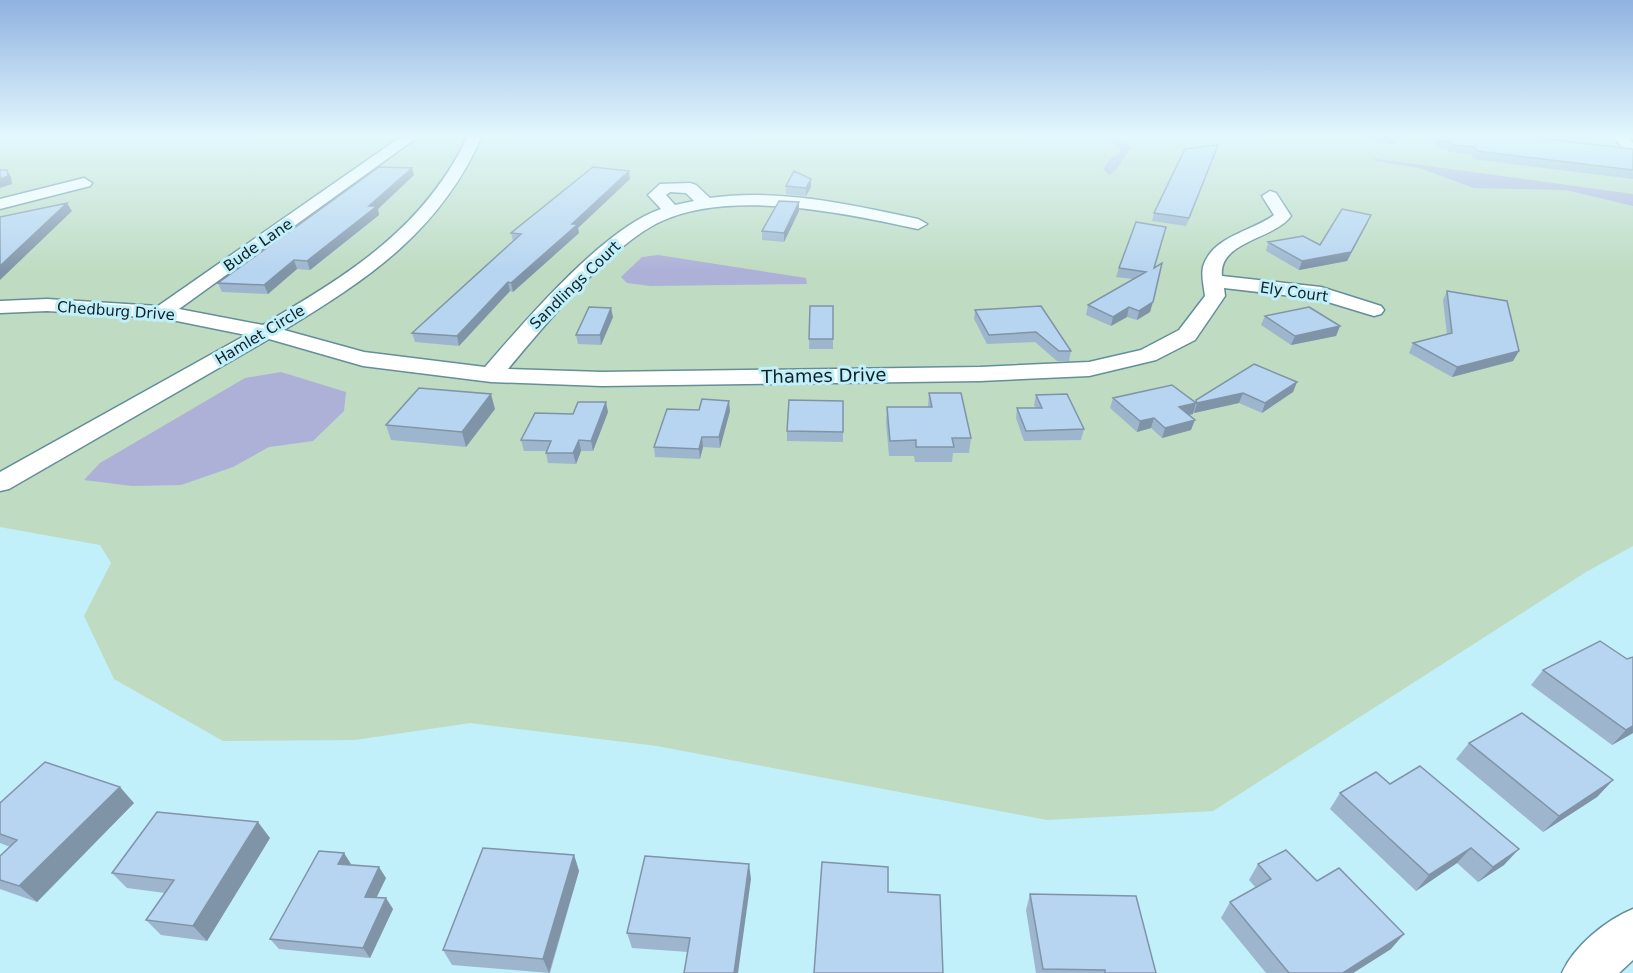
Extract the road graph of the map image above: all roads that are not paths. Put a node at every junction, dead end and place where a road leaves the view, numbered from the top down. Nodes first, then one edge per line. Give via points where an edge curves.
1 (348, 181) edge
2 (450, 181) edge
3 (84, 183) dead end
4 (1270, 196) dead end
5 (0, 204) edge
6 (918, 224) dead end
7 (1213, 281) junction
8 (0, 307) edge
9 (1374, 310) dead end
10 (162, 312) junction
11 (266, 333) junction
12 (491, 375) junction
13 (0, 483) edge
14 (1633, 931) edge
15 (1584, 973) edge

1 - 10 street, Bude Lane
2 - 11 street, Hamlet Circle via 429,212 401,240 341,285
3 - 5 street
4 - 7 street, Thames Drive via 1283,216 1266,229 1237,240 1218,255 1212,268
6 - 12 street, Sandlings Court via 867,213 777,203 734,201 671,210 630,233 585,272 538,319
7 - 9 street, Ely Court via 1321,293
7 - 12 street, Thames Drive via 1215,296 1186,335 1148,356 1089,369 602,379
8 - 10 street, Chedburg Drive via 47,305
10 - 11 street, Chedburg Drive
11 - 12 street, Thames Drive via 363,359
11 - 13 street, Hamlet Circle
14 - 15 street

